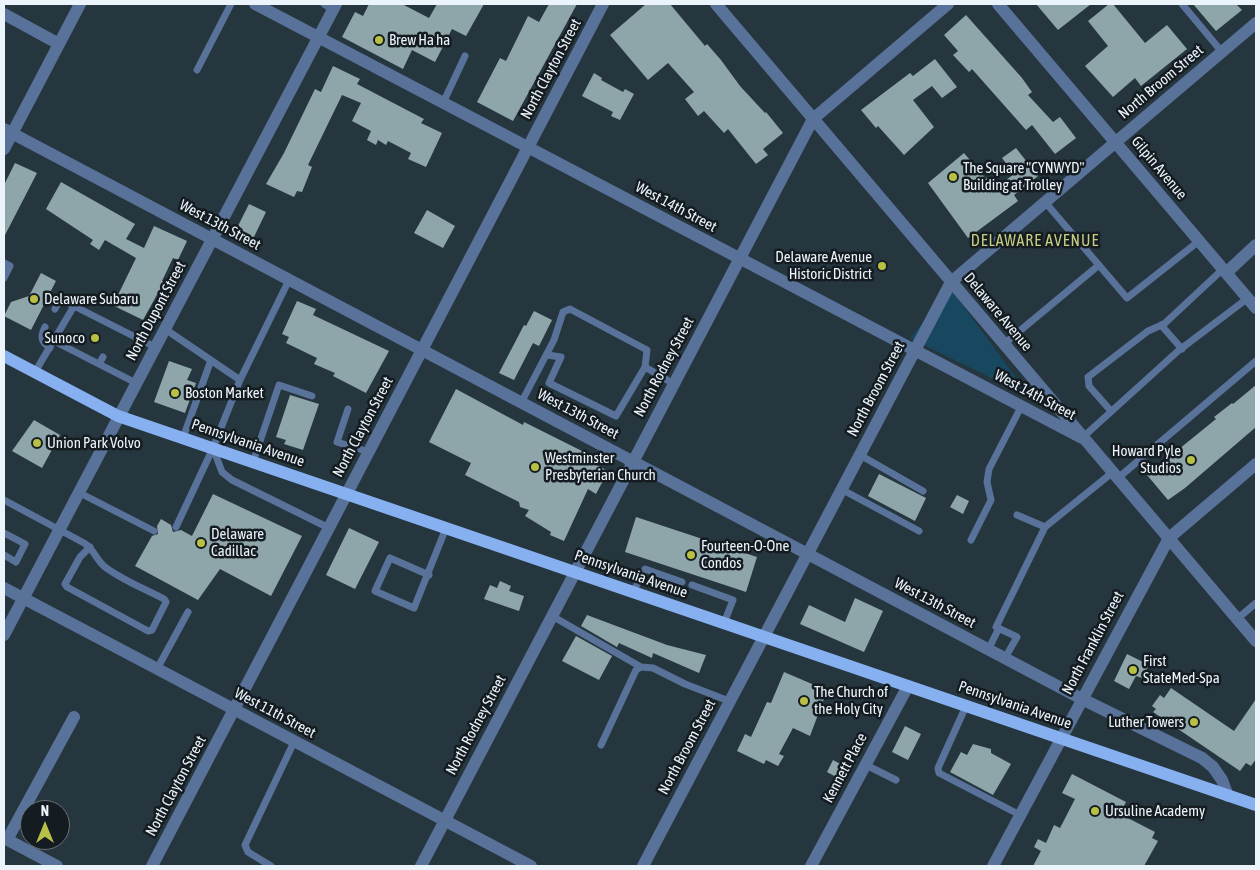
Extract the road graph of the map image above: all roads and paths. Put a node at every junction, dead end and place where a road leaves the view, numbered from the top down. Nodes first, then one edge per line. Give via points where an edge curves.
1 (80, 4) edge
2 (231, 4) edge
3 (255, 4) edge
4 (603, 4) edge
5 (716, 4) edge
6 (948, 4) edge
7 (998, 4) edge
8 (1182, 4) edge
9 (331, 6) edge
10 (4, 14) edge
11 (1256, 23) edge
12 (319, 37) junction
13 (59, 44) junction
14 (1222, 52) junction
15 (466, 56) dead end
16 (197, 70) dead end
17 (443, 103) junction
18 (813, 119) junction
19 (8, 131) edge
20 (1115, 142) junction
21 (528, 148) junction
22 (4, 149) edge
23 (1045, 202) junction
24 (213, 239) junction
25 (1199, 241) junction
26 (1256, 245) edge
27 (740, 259) junction
28 (4, 263) edge
29 (1099, 265) junction
30 (1225, 271) junction
31 (4, 278) edge
32 (289, 280) junction
33 (951, 282) junction
34 (1248, 298) junction
35 (74, 306) junction
36 (55, 308) dead end
37 (1256, 308) edge
38 (1161, 326) junction
39 (45, 327) dead end
40 (165, 329) junction
41 (54, 341) junction
42 (74, 342) dead end
43 (1004, 344) junction
44 (155, 347) junction
45 (50, 348) junction
46 (70, 349) junction
47 (1182, 349) junction
48 (422, 350) junction
49 (914, 351) junction
50 (547, 355) junction
51 (4, 356) edge
52 (211, 360) junction
53 (1256, 361) edge
54 (645, 367) junction
55 (34, 372) junction
56 (240, 380) junction
57 (136, 383) junction
58 (674, 384) junction
59 (312, 396) dead end
60 (522, 403) junction
61 (1021, 407) junction
62 (348, 409) dead end
63 (1111, 411) junction
64 (118, 416) junction
65 (183, 438) junction
66 (1082, 438) junction
67 (213, 448) junction
68 (369, 452) junction
69 (860, 455) junction
70 (253, 462) junction
71 (633, 462) junction
72 (1256, 464) edge
73 (1115, 475) junction
74 (841, 489) junction
75 (923, 490) dead end
76 (78, 492) junction
77 (347, 494) junction
78 (6, 503) edge
79 (1016, 515) dead end
80 (176, 527) dead end
81 (1045, 527) junction
82 (59, 528) junction
83 (329, 528) junction
84 (446, 528) junction
85 (154, 531) dead end
86 (919, 531) dead end
87 (4, 533) edge
88 (1169, 538) junction
89 (971, 540) dead end
90 (90, 547) junction
91 (807, 554) junction
92 (4, 555) edge
93 (575, 572) junction
94 (429, 575) junction
95 (682, 582) dead end
96 (692, 586) dead end
97 (4, 588) edge
98 (633, 592) junction
99 (23, 598) junction
100 (1256, 603) edge
101 (188, 612) dead end
102 (552, 616) junction
103 (1237, 619) junction
104 (724, 623) junction
105 (999, 628) junction
106 (4, 635) edge
107 (763, 636) junction
108 (1256, 641) edge
109 (988, 650) junction
110 (1005, 658) junction
111 (641, 668) junction
112 (157, 669) junction
113 (908, 686) junction
114 (1082, 699) junction
115 (729, 701) junction
116 (966, 706) junction
117 (234, 710) junction
118 (74, 717) dead end
119 (1061, 738) junction
120 (294, 742) junction
121 (601, 745) dead end
122 (866, 765) junction
123 (896, 780) dead end
124 (1228, 796) junction
125 (1256, 806) edge
126 (1020, 815) junction
127 (445, 821) junction
128 (6, 839) edge
129 (56, 866) edge
130 (152, 866) edge
131 (271, 866) edge
132 (421, 866) edge
133 (530, 866) edge
134 (643, 866) edge
135 (811, 866) edge
136 (994, 866) edge

1 - 13 street
2 - 16 lane
3 - 12 street, West 14th Street
4 - 21 street, North Clayton Street
5 - 18 street, Delaware Avenue
6 - 18 street, North Rodney Street
7 - 20 street, Gilpin Avenue
8 - 14 lane
9 - 12 street, North Dupont Street
10 - 13 street
11 - 14 street, North Broom Street
12 - 17 street, West 14th Street
12 - 24 street, North Dupont Street
13 - 19 street
14 - 20 street, North Broom Street
15 - 17 lane
17 - 21 street, West 14th Street
18 - 27 street, North Rodney Street
18 - 33 street, Delaware Avenue
19 - 22 street
19 - 24 street, West 13th Street
20 - 23 street, North Broom Street
20 - 25 street, Gilpin Avenue
21 - 27 street, West 14th Street
21 - 48 street, North Clayton Street
23 - 29 lane
23 - 33 street, North Broom Street
24 - 32 street, West 13th Street
24 - 40 street, North Dupont Street
25 - 29 lane via 1127,298
25 - 30 street, Gilpin Avenue
26 - 30 street
27 - 49 street, West 14th Street
27 - 58 street, North Rodney Street
28 - 31 lane via 10,266
29 - 43 lane
30 - 34 street, Gilpin Avenue
30 - 38 lane
32 - 48 street, West 13th Street
32 - 56 lane
33 - 43 street, Delaware Avenue
33 - 49 street, North Broom Street
34 - 37 street, Gilpin Avenue
34 - 47 lane
35 - 36 lane via 60,299
35 - 41 lane
35 - 44 lane via 117,331
38 - 47 lane
38 - 63 lane via 1148,330 1088,377 1089,386
39 - 45 lane via 42,340
40 - 44 street, North Dupont Street
40 - 52 lane
41 - 45 lane
41 - 46 lane
42 - 46 lane
43 - 66 street, Delaware Avenue
44 - 57 street, North Dupont Street
45 - 55 lane
46 - 57 lane via 101,360
47 - 63 lane
48 - 60 street, West 13th Street
48 - 68 street, North Clayton Street
49 - 61 street, West 14th Street
49 - 69 street, North Broom Street
50 - 54 lane via 563,312 570,309 647,350
50 - 54 lane via 561,357 548,383 616,416
50 - 60 lane
51 - 55 main road, Pennsylvania Avenue
52 - 56 lane
52 - 65 lane
53 - 73 lane
54 - 58 lane
55 - 64 main road, Pennsylvania Avenue
56 - 67 lane
57 - 64 street, North Dupont Street
58 - 71 street, North Rodney Street
59 - 70 lane via 279,385
60 - 71 street, West 13th Street
61 - 66 street, West 14th Street
61 - 89 lane via 989,468 987,482 991,500
62 - 68 lane via 337,442
63 - 66 lane
64 - 65 main road, Pennsylvania Avenue
64 - 76 street, North Dupont Street
65 - 67 main road, Pennsylvania Avenue
66 - 73 street, Delaware Avenue
67 - 70 main road, Pennsylvania Avenue
67 - 80 lane
67 - 83 lane via 222,472 232,480
68 - 77 street, North Clayton Street
69 - 74 street, North Broom Street
69 - 75 lane
70 - 77 main road, Pennsylvania Avenue
71 - 91 street, West 13th Street
71 - 93 street, North Rodney Street
72 - 88 street, North Franklin Street
73 - 81 lane
73 - 88 street, Delaware Avenue
74 - 86 lane
74 - 91 street, North Broom Street
76 - 82 street, North Dupont Street
76 - 85 lane
77 - 83 street, North Clayton Street
77 - 84 main road, Pennsylvania Avenue
78 - 82 lane
79 - 81 lane
81 - 105 lane via 996,627
82 - 90 lane
82 - 99 street, North Dupont Street
83 - 117 street, North Clayton Street
84 - 93 main road, Pennsylvania Avenue
84 - 94 lane
87 - 92 lane via 25,544 16,562
88 - 103 street, Delaware Avenue
88 - 114 street, North Franklin Street
90 - 90 lane via 104,567 166,602 152,630 148,631 66,587 77,562
91 - 107 street, North Broom Street
91 - 109 street, West 13th Street
93 - 98 main road, Pennsylvania Avenue
93 - 102 street, North Rodney Street
94 - 94 lane via 414,608 375,591 390,558
95 - 98 lane via 646,569
96 - 104 lane via 733,600
97 - 99 street, West 11th Street
98 - 104 main road, Pennsylvania Avenue
99 - 106 street, North Dupont Street
99 - 112 street, West 11th Street
100 - 103 lane
101 - 112 lane
102 - 111 lane
102 - 127 street, North Rodney Street
103 - 108 street, Delaware Avenue
104 - 107 main road, Pennsylvania Avenue
105 - 109 lane
105 - 110 lane via 1017,637
107 - 113 main road, Pennsylvania Avenue
107 - 115 street, North Broom Street
109 - 110 street, West 13th Street
110 - 114 street, West 13th Street
111 - 115 lane via 654,668
111 - 121 lane via 636,670
112 - 117 street, West 11th Street
113 - 116 main road, Pennsylvania Avenue
113 - 122 street, Kennett Place
114 - 119 street, North Franklin Street
114 - 124 street, West 13th Street via 1202,758 1214,767
115 - 134 street, North Broom Street
116 - 119 main road, Pennsylvania Avenue
116 - 126 lane via 938,768 939,773
117 - 120 street, West 11th Street
117 - 130 street, North Clayton Street
118 - 128 street
119 - 124 main road, Pennsylvania Avenue
119 - 126 street, North Franklin Street
120 - 127 street, West 11th Street
120 - 131 lane via 245,845 248,852
122 - 123 lane
122 - 135 street, Kennett Place
124 - 125 main road, Pennsylvania Avenue
126 - 136 street, North Franklin Street
127 - 132 street, North Rodney Street
127 - 133 street, West 11th Street
128 - 129 street

